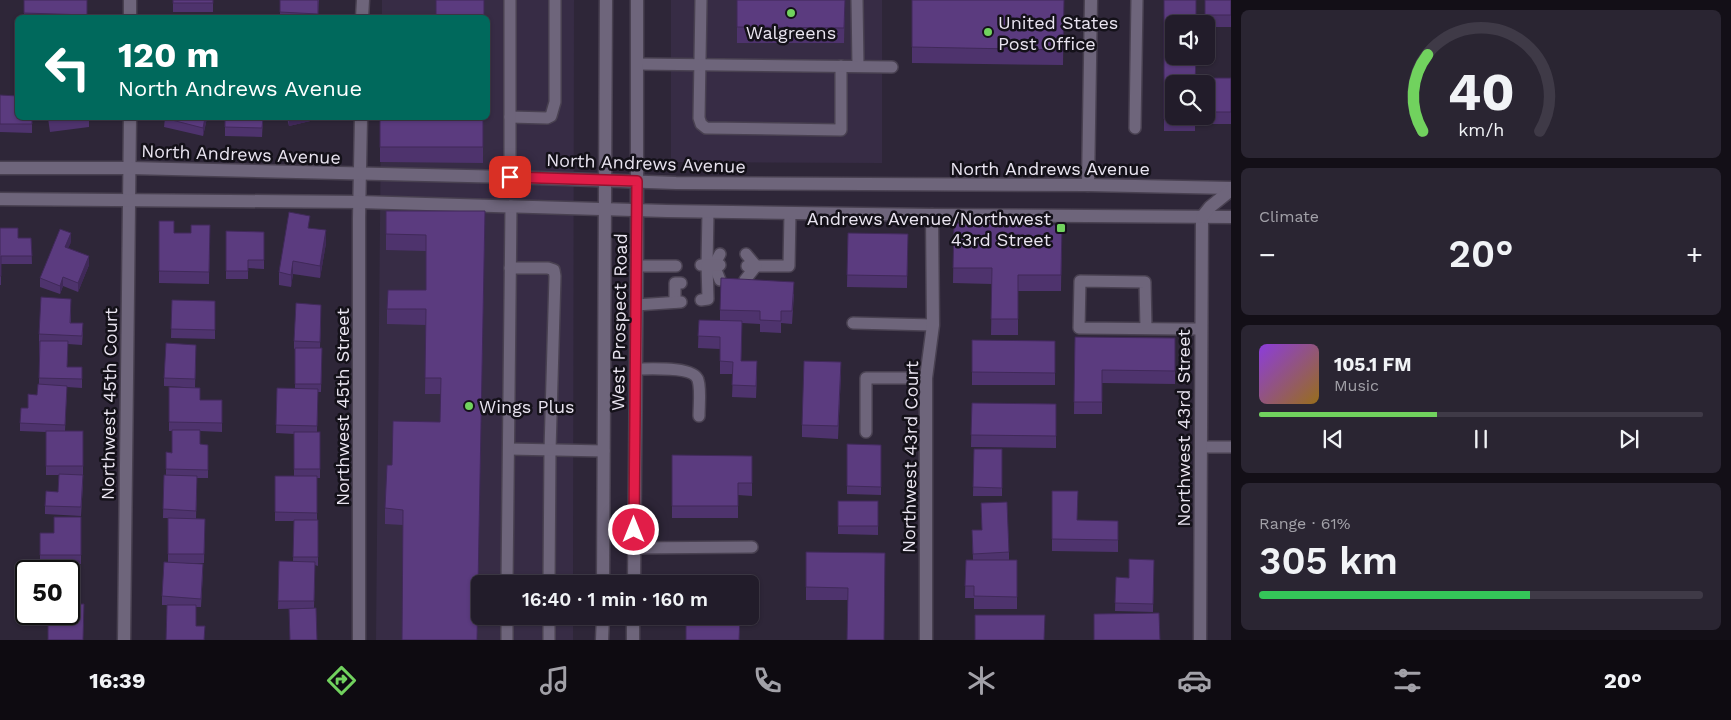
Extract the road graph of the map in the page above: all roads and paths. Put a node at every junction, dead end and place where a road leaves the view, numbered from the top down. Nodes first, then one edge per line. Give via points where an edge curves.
1 (130, 0) edge
2 (362, 0) edge
3 (510, 0) edge
4 (555, 0) edge
5 (606, 0) edge
6 (637, 0) edge
7 (701, 0) edge
8 (857, 0) edge
9 (1091, 0) edge
10 (1136, 0) edge
11 (130, 15) edge
12 (362, 15) edge
13 (637, 64) junction
14 (699, 66) junction
15 (841, 66) junction
16 (858, 66) junction
17 (892, 66) dead end
18 (510, 118) junction
19 (130, 120) edge
20 (361, 120) edge
21 (1135, 128) dead end
22 (0, 168) edge
23 (130, 168) junction
24 (360, 174) junction
25 (510, 177) junction
26 (606, 180) junction
27 (637, 181) junction
28 (1088, 185) junction
29 (1231, 189) edge
30 (0, 199) edge
31 (129, 200) junction
32 (359, 202) junction
33 (511, 206) junction
34 (605, 209) junction
35 (637, 210) junction
36 (708, 212) junction
37 (790, 213) junction
38 (932, 216) junction
39 (1202, 217) junction
40 (1231, 217) edge
41 (712, 263) junction
42 (637, 266) junction
43 (510, 268) junction
44 (720, 280) edge
45 (746, 280) edge
46 (701, 300) dead end
47 (636, 305) junction
48 (853, 323) dead end
49 (933, 325) junction
50 (1146, 328) junction
51 (1201, 329) junction
52 (636, 369) junction
53 (926, 378) junction
54 (699, 416) dead end
55 (866, 432) dead end
56 (1201, 447) junction
57 (1231, 447) edge
58 (509, 449) junction
59 (550, 450) junction
60 (604, 451) junction
61 (752, 547) dead end
62 (634, 548) junction
63 (507, 575) edge
64 (549, 575) edge
65 (603, 575) edge
66 (634, 575) edge
67 (507, 625) edge
68 (549, 625) edge
69 (603, 625) edge
70 (633, 625) edge
71 (124, 640) edge
72 (359, 640) edge
73 (507, 640) edge
74 (549, 640) edge
75 (602, 640) edge
76 (633, 640) edge
77 (926, 640) edge
78 (1200, 640) edge

1 - 11 main road
2 - 12 main road
3 - 18 lane
4 - 18 lane via 555,102 551,116
5 - 26 main road, West Prospect Road
6 - 13 main road, West Prospect Road
7 - 14 lane
8 - 16 lane
9 - 28 main road
10 - 21 lane
13 - 14 lane
13 - 27 main road, West Prospect Road
14 - 15 lane
14 - 15 lane via 699,118 706,128 841,130
15 - 16 lane
16 - 17 lane
18 - 25 lane
19 - 23 main road, Northwest 45th Court
20 - 24 main road, Northwest 45th Street
22 - 23 main road, North Andrews Avenue
23 - 24 main road, North Andrews Avenue
23 - 31 main road, Northwest 45th Court
24 - 25 main road, North Andrews Avenue
24 - 32 main road, Northwest 45th Street
25 - 26 main road, North Andrews Avenue
26 - 27 main road, North Andrews Avenue
26 - 34 main road, West Prospect Road
27 - 28 main road, North Andrews Avenue
27 - 35 main road, West Prospect Road
28 - 29 main road, North Andrews Avenue
29 - 39 main road
30 - 31 main road
31 - 32 main road
31 - 71 main road, Northwest 45th Court
32 - 33 main road
32 - 72 main road, Northwest 45th Street
33 - 34 main road
33 - 43 lane
34 - 35 main road
34 - 60 main road, West Prospect Road
35 - 36 main road
35 - 42 main road, West Prospect Road
36 - 37 main road
36 - 41 lane
37 - 38 main road
37 - 45 lane via 789,266 750,262
38 - 39 main road
38 - 49 main road, Northwest 43rd Court
39 - 40 main road
39 - 51 main road, Northwest 43rd Street
41 - 44 lane
41 - 46 lane via 704,283 708,300
42 - 47 main road, West Prospect Road
42 - 47 lane via 678,266 678,302
43 - 58 lane
43 - 59 lane via 554,270
47 - 52 main road, West Prospect Road
48 - 49 lane
49 - 53 main road, Northwest 43rd Court
50 - 50 lane via 1079,328 1080,281 1145,282
50 - 51 lane
51 - 56 main road, Northwest 43rd Street
52 - 54 lane via 693,373 698,380
52 - 62 main road, West Prospect Road
53 - 55 lane via 866,378
53 - 77 main road, Northwest 43rd Court
56 - 57 lane
56 - 78 main road, Northwest 43rd Street
58 - 59 lane
58 - 63 lane
59 - 60 lane
59 - 64 lane
60 - 65 main road, West Prospect Road
61 - 62 lane
62 - 66 main road, West Prospect Road
67 - 73 lane
68 - 74 lane
69 - 75 main road
70 - 76 main road

